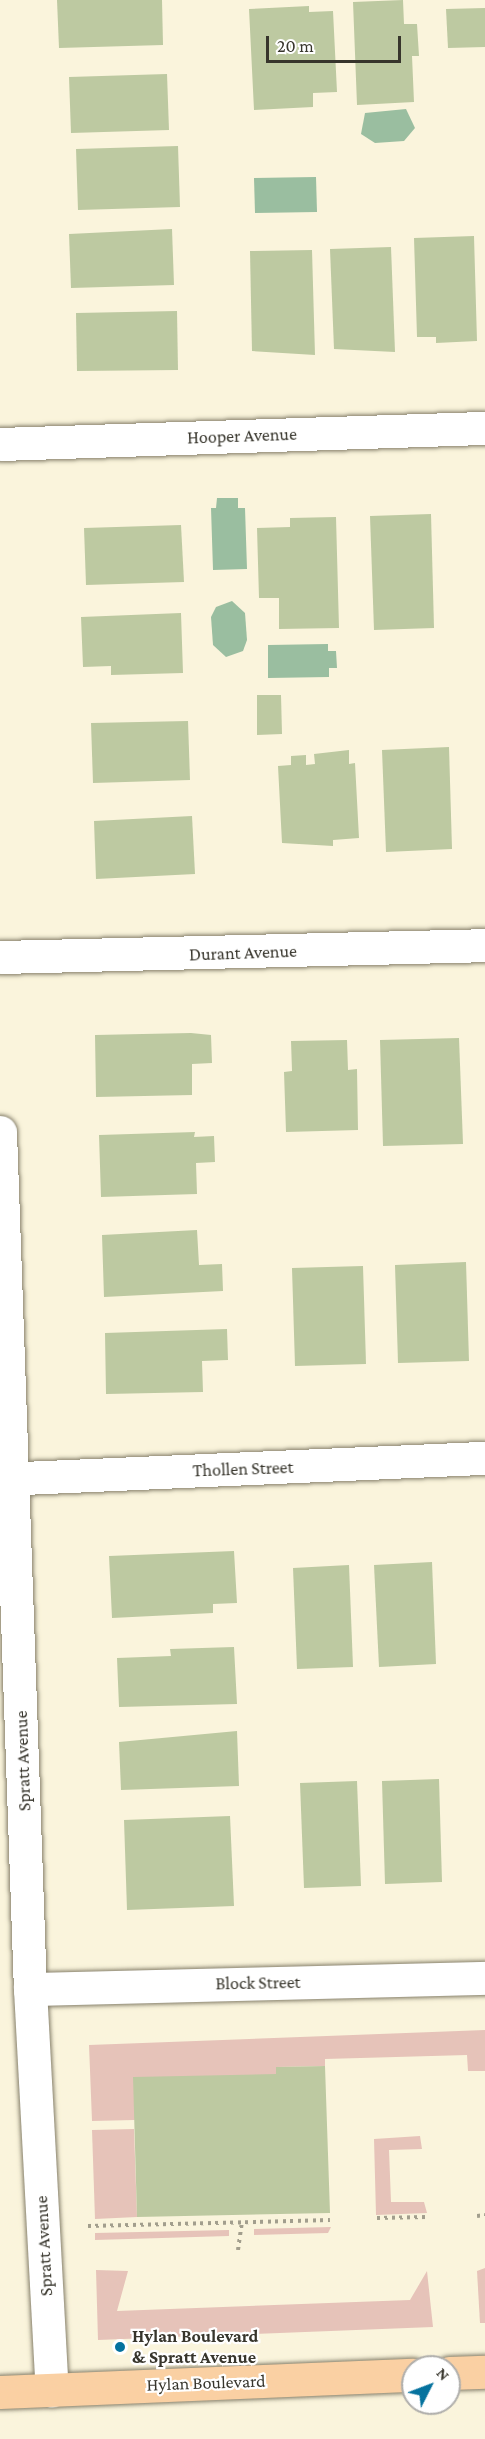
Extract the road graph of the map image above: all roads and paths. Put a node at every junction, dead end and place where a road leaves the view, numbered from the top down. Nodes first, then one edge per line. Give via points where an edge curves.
1 (485, 428) edge
2 (0, 444) edge
3 (485, 945) edge
4 (0, 957) edge
5 (0, 1132) edge
6 (485, 1458) edge
7 (6, 1479) edge
8 (485, 1978) edge
9 (30, 1989) junction
10 (485, 2215) edge
11 (477, 2216) dead end
12 (426, 2217) dead end
13 (377, 2218) dead end
14 (330, 2220) dead end
15 (242, 2222) junction
16 (88, 2226) dead end
17 (238, 2250) dead end
18 (485, 2372) edge
19 (461, 2373) edge
20 (401, 2375) edge
21 (52, 2390) junction
22 (0, 2392) edge

1 - 2 street, Hooper Avenue
3 - 4 street, Durant Avenue
5 - 7 street, Spratt Avenue
6 - 7 street, Thollen Street
7 - 9 street, Spratt Avenue
8 - 9 street, Block Street
9 - 21 street, Spratt Avenue
10 - 11 path
12 - 13 path
14 - 15 path
15 - 16 path
15 - 17 path
18 - 19 main road
20 - 21 main road, Hylan Boulevard
21 - 22 main road, Hylan Boulevard

